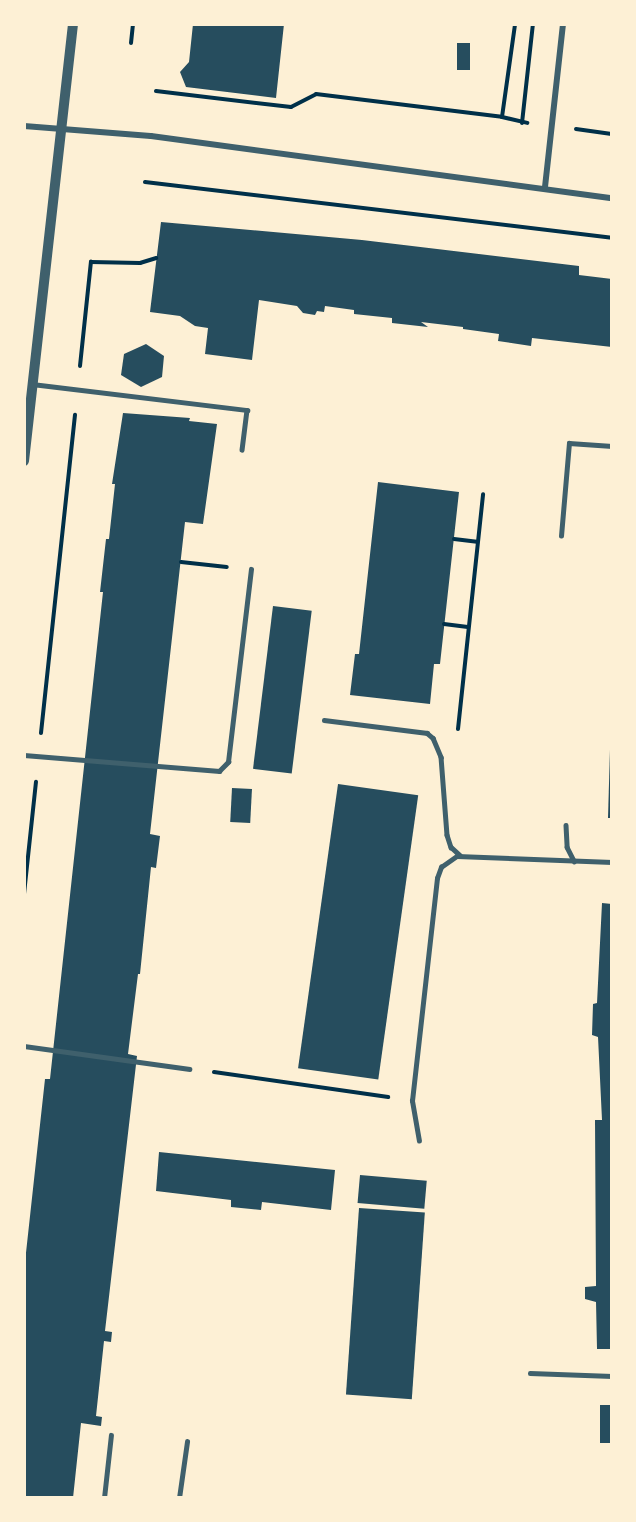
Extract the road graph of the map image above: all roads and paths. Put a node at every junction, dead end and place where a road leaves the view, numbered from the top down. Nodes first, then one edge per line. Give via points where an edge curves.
1 (73, 24) edge
2 (133, 24) edge
3 (515, 24) edge
4 (533, 24) edge
5 (563, 24) edge
6 (131, 43) dead end
7 (156, 91) dead end
8 (502, 117) junction
9 (522, 123) junction
10 (24, 126) edge
11 (552, 126) junction
12 (60, 129) junction
13 (612, 134) edge
14 (145, 182) dead end
15 (545, 187) junction
16 (612, 198) edge
17 (612, 238) edge
18 (156, 258) dead end
19 (32, 384) junction
20 (78, 390) junction
21 (612, 446) edge
22 (242, 450) dead end
23 (24, 461) edge
24 (483, 494) dead end
25 (561, 536) dead end
26 (454, 539) dead end
27 (477, 542) junction
28 (181, 562) dead end
29 (196, 564) dead end
30 (251, 569) dead end
31 (444, 624) dead end
32 (468, 627) junction
33 (324, 720) dead end
34 (457, 737) dead end
35 (24, 755) edge
36 (38, 756) junction
37 (566, 825) dead end
38 (462, 856) junction
39 (574, 861) junction
40 (612, 862) edge
41 (24, 894) edge
42 (24, 1046) edge
43 (189, 1069) joint
44 (412, 1101) junction
45 (419, 1141) dead end
46 (530, 1373) dead end
47 (612, 1376) edge
48 (111, 1435) dead end
49 (187, 1442) dead end
50 (104, 1498) edge
51 (179, 1498) edge

1 - 12 street
2 - 6 path
3 - 8 path
4 - 9 path
5 - 11 street
7 - 8 path via 291,107 316,94
8 - 9 path
9 - 11 path
10 - 12 street
11 - 13 path
11 - 15 street
12 - 15 street via 151,136
12 - 19 street
14 - 17 path
15 - 16 street
18 - 20 path via 140,263 91,262
19 - 20 lane
19 - 23 street
20 - 22 lane via 247,410
20 - 36 path
21 - 25 lane via 569,443
24 - 27 path
26 - 27 path
27 - 32 path
28 - 29 path
30 - 36 lane via 228,762 219,771
31 - 32 path
32 - 34 path
33 - 38 lane via 427,733 434,738 441,757 448,841
35 - 36 lane
36 - 41 path
37 - 39 lane via 567,848
38 - 39 lane
38 - 44 lane via 450,859 437,878
39 - 40 lane
42 - 43 lane
43 - 44 path
44 - 45 lane
46 - 47 lane
48 - 50 lane
49 - 51 lane

